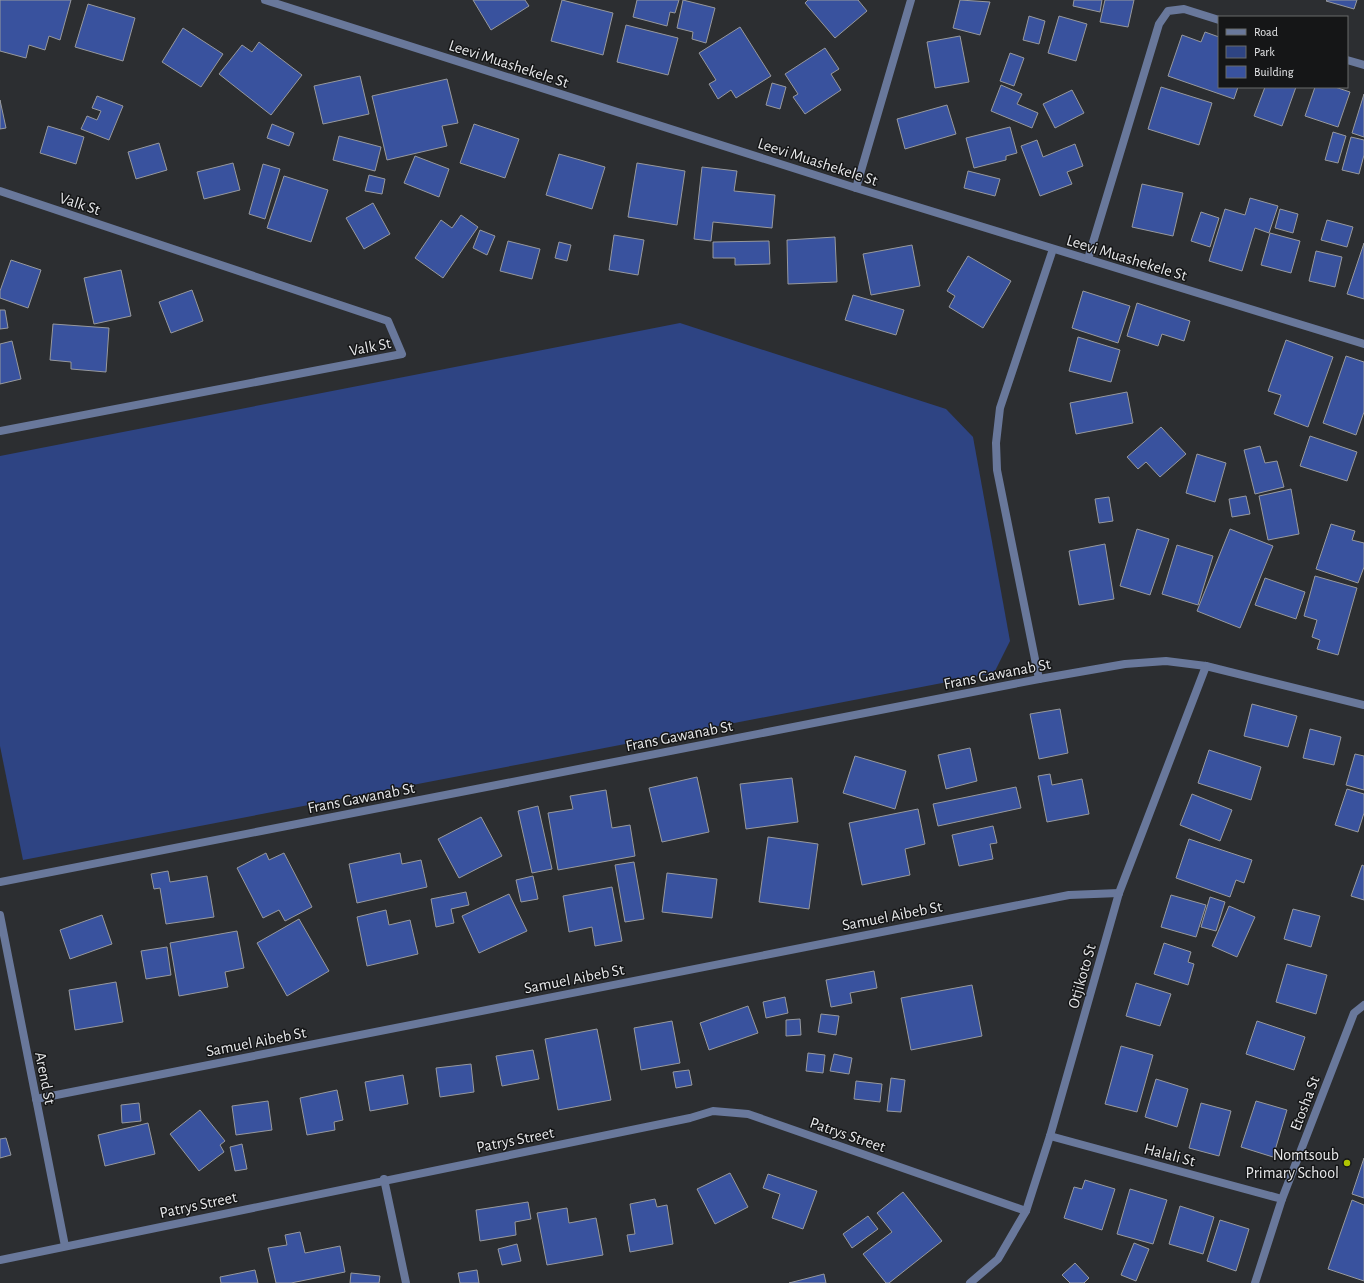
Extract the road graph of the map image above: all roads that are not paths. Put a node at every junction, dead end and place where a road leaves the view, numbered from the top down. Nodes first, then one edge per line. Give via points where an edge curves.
1 (265, 0) edge
2 (911, 0) edge
3 (1218, 20) edge
4 (1348, 60) edge
5 (1364, 65) edge
6 (856, 188) junction
7 (0, 191) edge
8 (1053, 249) junction
9 (1088, 259) junction
10 (1364, 344) edge
11 (0, 431) edge
12 (1206, 666) junction
13 (1039, 679) junction
14 (1364, 705) edge
15 (0, 882) edge
16 (1119, 893) junction
17 (0, 915) edge
18 (1364, 1005) edge
19 (36, 1098) junction
20 (1050, 1136) junction
21 (384, 1179) junction
22 (1282, 1199) junction
23 (1026, 1211) junction
24 (65, 1246) junction
25 (0, 1260) edge
26 (406, 1283) edge
27 (970, 1283) edge
28 (1255, 1283) edge

1 - 6 street, Leevi Muashekele St
2 - 6 street
3 - 9 street via 1184,9 1168,11 1159,24
4 - 5 street
6 - 8 street, Leevi Muashekele St
7 - 11 street, Valk St via 388,321 402,354
8 - 9 street, Leevi Muashekele St
8 - 13 street via 1000,408 996,443 997,470
9 - 10 street, Leevi Muashekele St
12 - 13 street, Frans Gawanab St via 1166,661 1125,664
12 - 14 street, Frans Gawanab St
12 - 16 street, Otjikoto St
13 - 15 street, Frans Gawanab St
16 - 19 street, Samuel Aibeb St via 1069,895
16 - 20 street, Otjikoto St
17 - 19 street, Arend St
18 - 22 street, Etosha St via 1354,1013
19 - 24 street, Arend St
20 - 22 street, Halali St
20 - 23 street, Otjikoto St
21 - 23 street, Patrys Street via 690,1118 713,1111 748,1114
21 - 24 street, Patrys Street
21 - 26 street
22 - 28 street, Etosha St
23 - 27 street, Otjikoto St via 998,1259
24 - 25 street, Patrys Street

